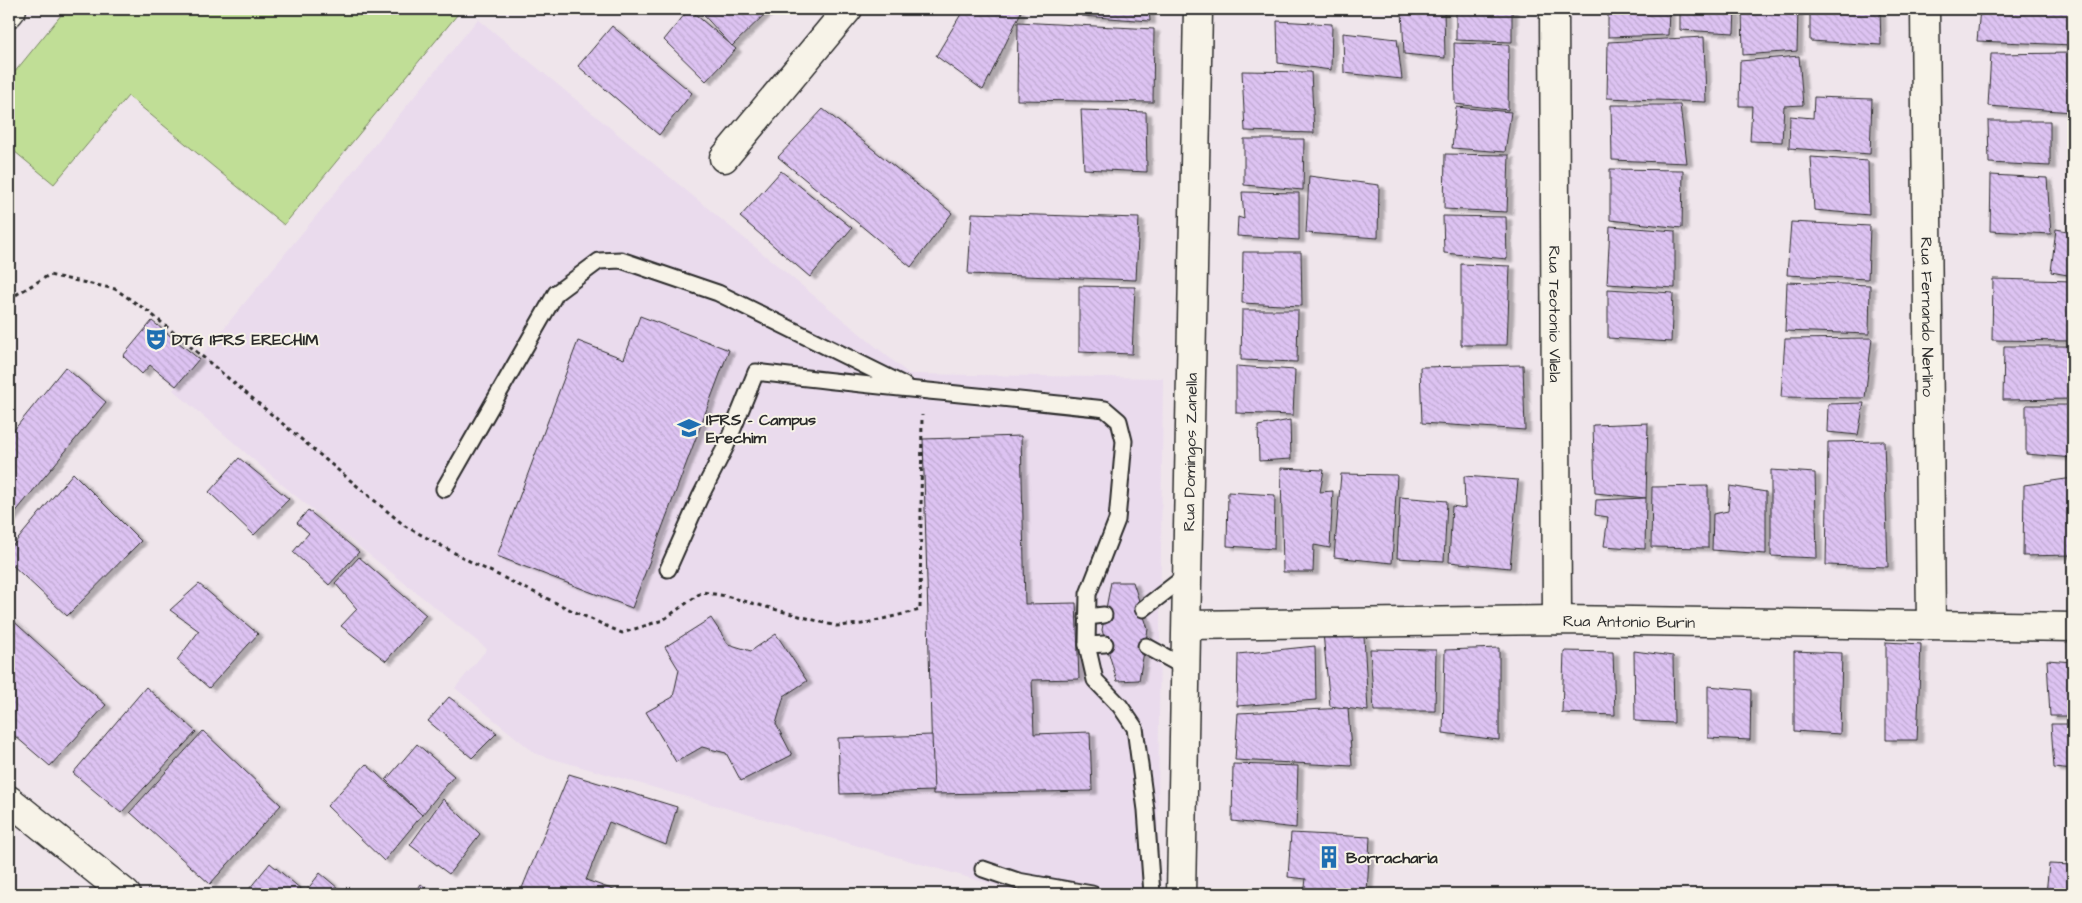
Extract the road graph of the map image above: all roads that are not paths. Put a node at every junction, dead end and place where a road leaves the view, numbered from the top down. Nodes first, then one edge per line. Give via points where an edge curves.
1 (12, 9) edge
2 (848, 9) edge
3 (1198, 9) edge
4 (1554, 9) edge
5 (1925, 9) edge
6 (9, 13) edge
7 (724, 158) dead end
8 (917, 389) junction
9 (444, 489) dead end
10 (668, 569) dead end
11 (1188, 575) junction
12 (1143, 609) dead end
13 (1104, 615) dead end
14 (1087, 616) junction
15 (1557, 620) junction
16 (1187, 625) junction
17 (1931, 625) junction
18 (2073, 627) edge
19 (1105, 644) dead end
20 (1087, 645) junction
21 (1146, 646) dead end
22 (1186, 668) junction
23 (9, 800) edge
24 (983, 869) dead end
25 (126, 894) edge
26 (1092, 894) edge
27 (1152, 894) edge
28 (1181, 894) edge

1 - 6 street
2 - 7 street
3 - 11 street, Rua Domingos Zanella
4 - 15 street, Rua Teotonio Vilela
5 - 17 street, Rua Fernando Nerlino
8 - 9 lane via 718,293 621,260 599,261 556,293
8 - 10 lane via 836,383 756,372 726,446
8 - 14 lane via 1105,409 1119,421 1124,441 1117,520 1088,594
11 - 12 lane
11 - 16 street, Rua Domingos Zanella
13 - 14 lane
14 - 20 lane
15 - 16 street, Rua Antonio Burin
15 - 17 street, Rua Antonio Burin
16 - 22 street, Rua Domingos Zanella
17 - 18 street, Rua Antonio Burin
19 - 20 lane
20 - 27 lane via 1095,680 1120,706 1135,728 1146,810
21 - 22 lane
22 - 28 street, Rua Domingos Zanella
23 - 25 street
24 - 26 lane via 1018,881

